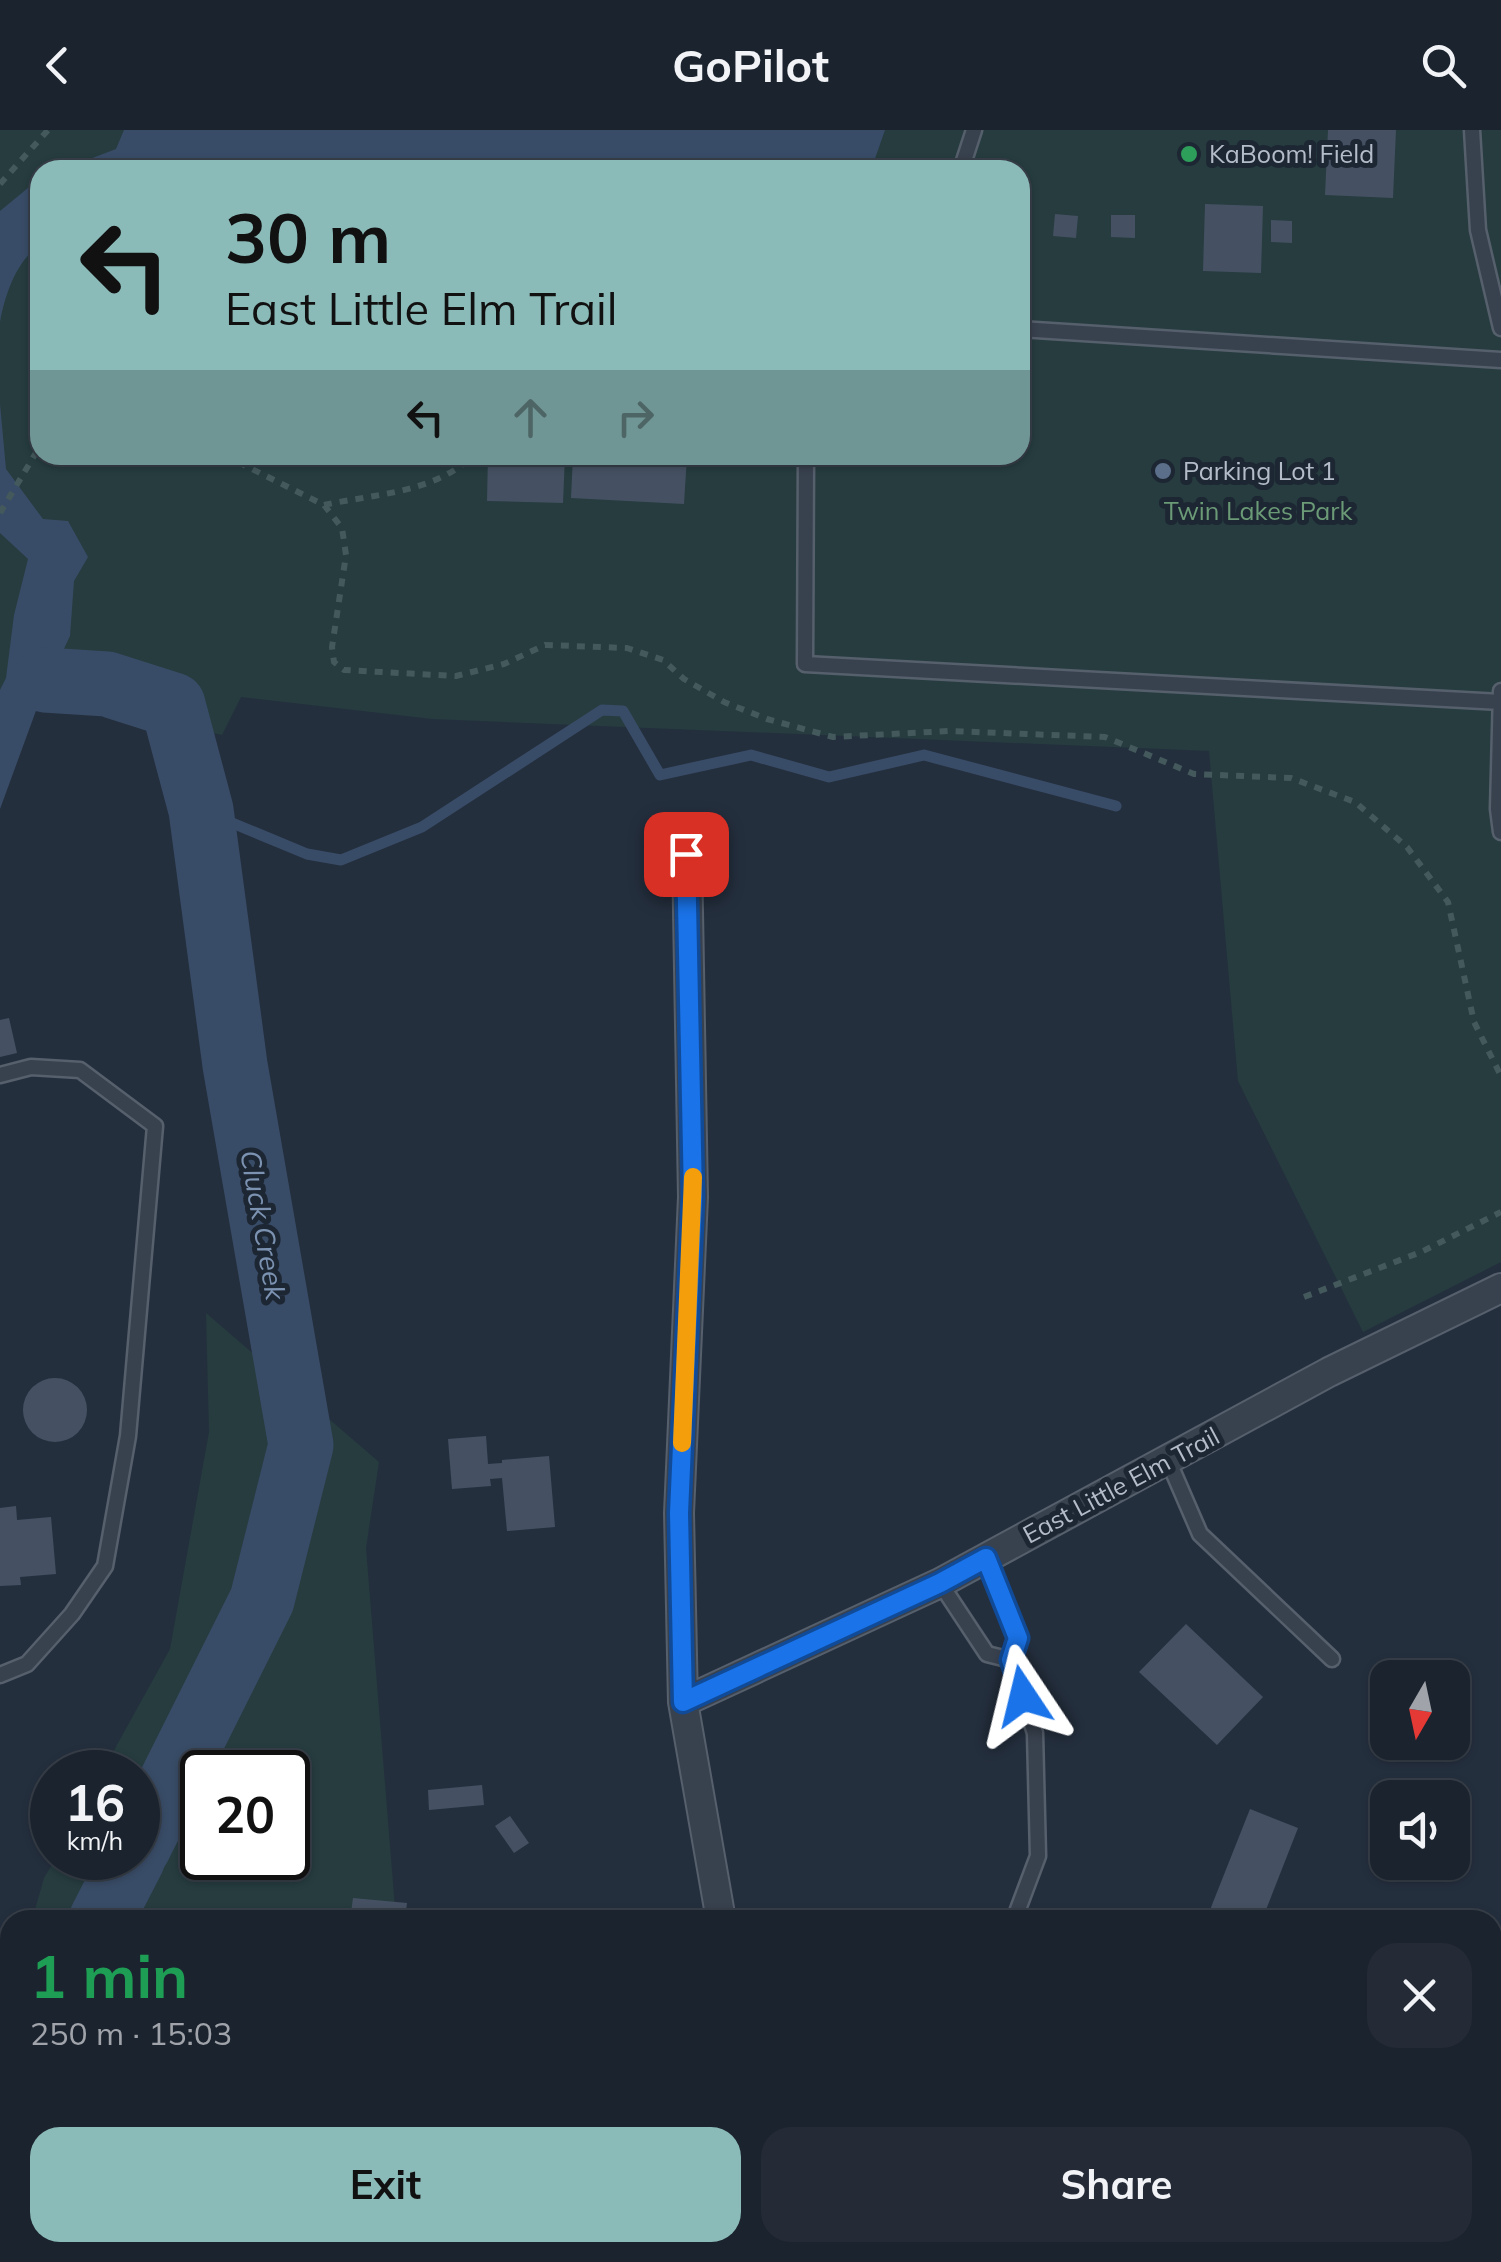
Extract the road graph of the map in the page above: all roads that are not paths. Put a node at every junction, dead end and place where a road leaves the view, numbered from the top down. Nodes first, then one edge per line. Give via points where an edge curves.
1 (974, 130) edge
2 (1472, 130) edge
3 (964, 160) edge
4 (1501, 328) edge
5 (1030, 330) edge
6 (1501, 360) edge
7 (806, 465) edge
8 (1501, 691) edge
9 (1500, 702) edge
10 (1501, 832) edge
11 (686, 854) dead end
12 (0, 1075) edge
13 (1501, 1288) edge
14 (1168, 1460) junction
15 (986, 1558) junction
16 (940, 1583) junction
17 (1332, 1659) dead end
18 (1011, 1660) junction
19 (0, 1674) edge
20 (683, 1702) junction
21 (720, 1910) edge
22 (1018, 1910) edge

1 - 3 lane
2 - 4 lane via 1478,230
5 - 6 lane
7 - 9 lane via 805,664
8 - 9 lane
9 - 10 lane
11 - 20 street via 693,1197 679,1513
12 - 19 lane via 31,1067 80,1070 155,1126 128,1436 105,1566 26,1664
13 - 14 street, East Little Elm Trail
14 - 15 street, East Little Elm Trail
14 - 17 lane via 1200,1534
15 - 16 street, East Little Elm Trail
15 - 18 lane via 1018,1638
16 - 18 lane via 987,1654
16 - 20 street, East Little Elm Trail
18 - 22 lane via 1035,1733 1038,1856
20 - 21 street

